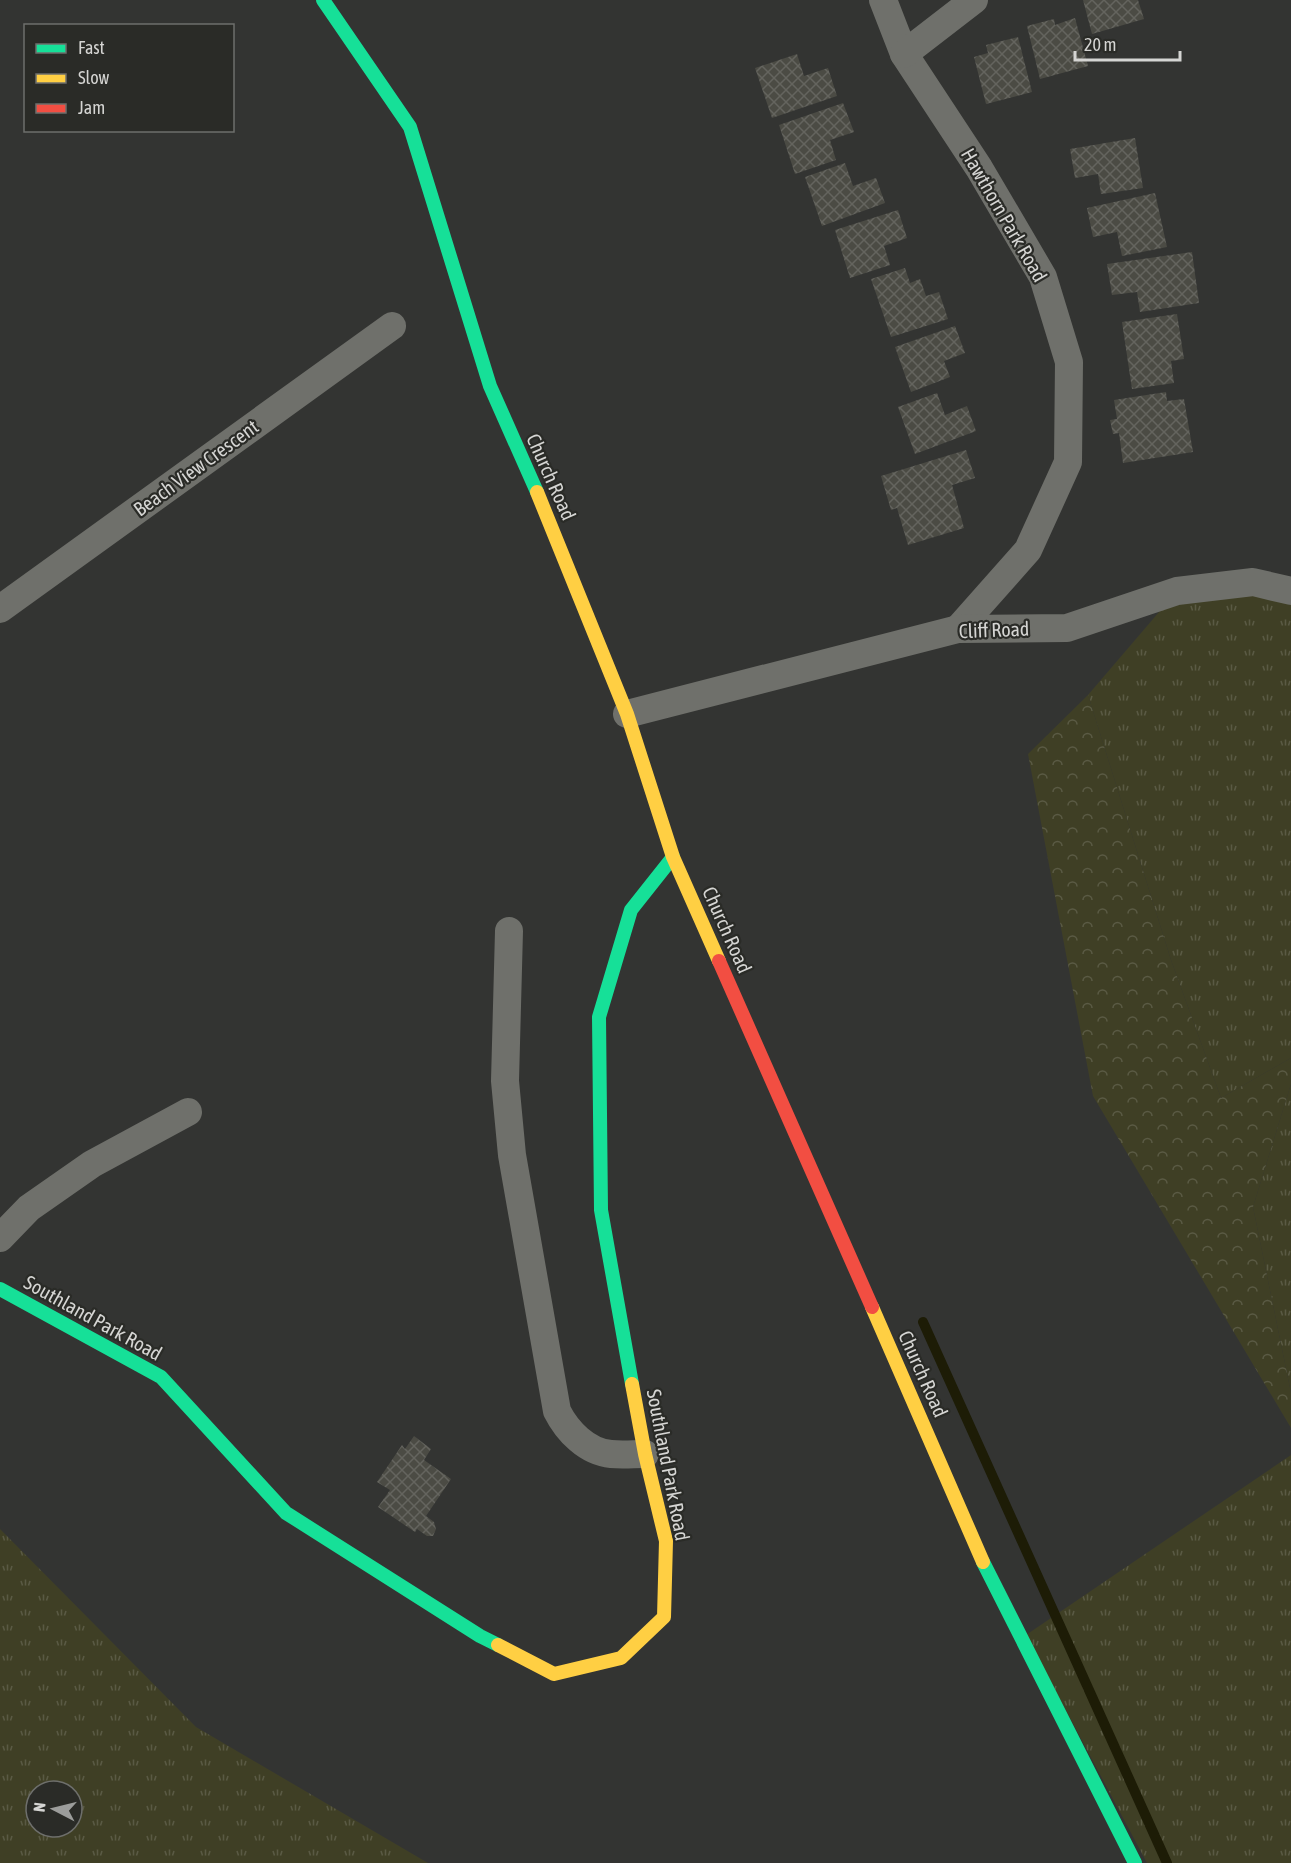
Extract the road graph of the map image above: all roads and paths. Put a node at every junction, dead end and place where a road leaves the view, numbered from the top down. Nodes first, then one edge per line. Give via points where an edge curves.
1 (323, 0) edge
2 (883, 0) edge
3 (974, 0) edge
4 (904, 54) junction
5 (392, 326) dead end
6 (1291, 591) edge
7 (0, 609) edge
8 (958, 629) junction
9 (627, 714) junction
10 (673, 858) junction
11 (509, 931) dead end
12 (188, 1112) dead end
13 (0, 1238) edge
14 (0, 1289) edge
15 (645, 1454) junction
16 (1135, 1863) edge

1 - 9 street, Church Road via 410,127 490,386
2 - 4 street, Hawthorn Park Road
3 - 4 street
4 - 8 street, Hawthorn Park Road via 979,168 1043,277 1069,362 1068,462 1028,550
5 - 7 street, Beach View Crescent
6 - 8 street, Cliff Road via 1253,582 1177,591 1067,628
8 - 9 street, Cliff Road
9 - 10 street, Church Road
10 - 15 street, Southland Park Road via 631,910 599,1017 602,1210
10 - 16 street, Church Road via 987,1572
11 - 15 street via 505,1082 512,1155 557,1411 571,1432 594,1450
12 - 13 street via 92,1164 29,1208
14 - 15 street, Southland Park Road via 161,1377 286,1512 480,1636 555,1674 621,1659 664,1617 666,1541

